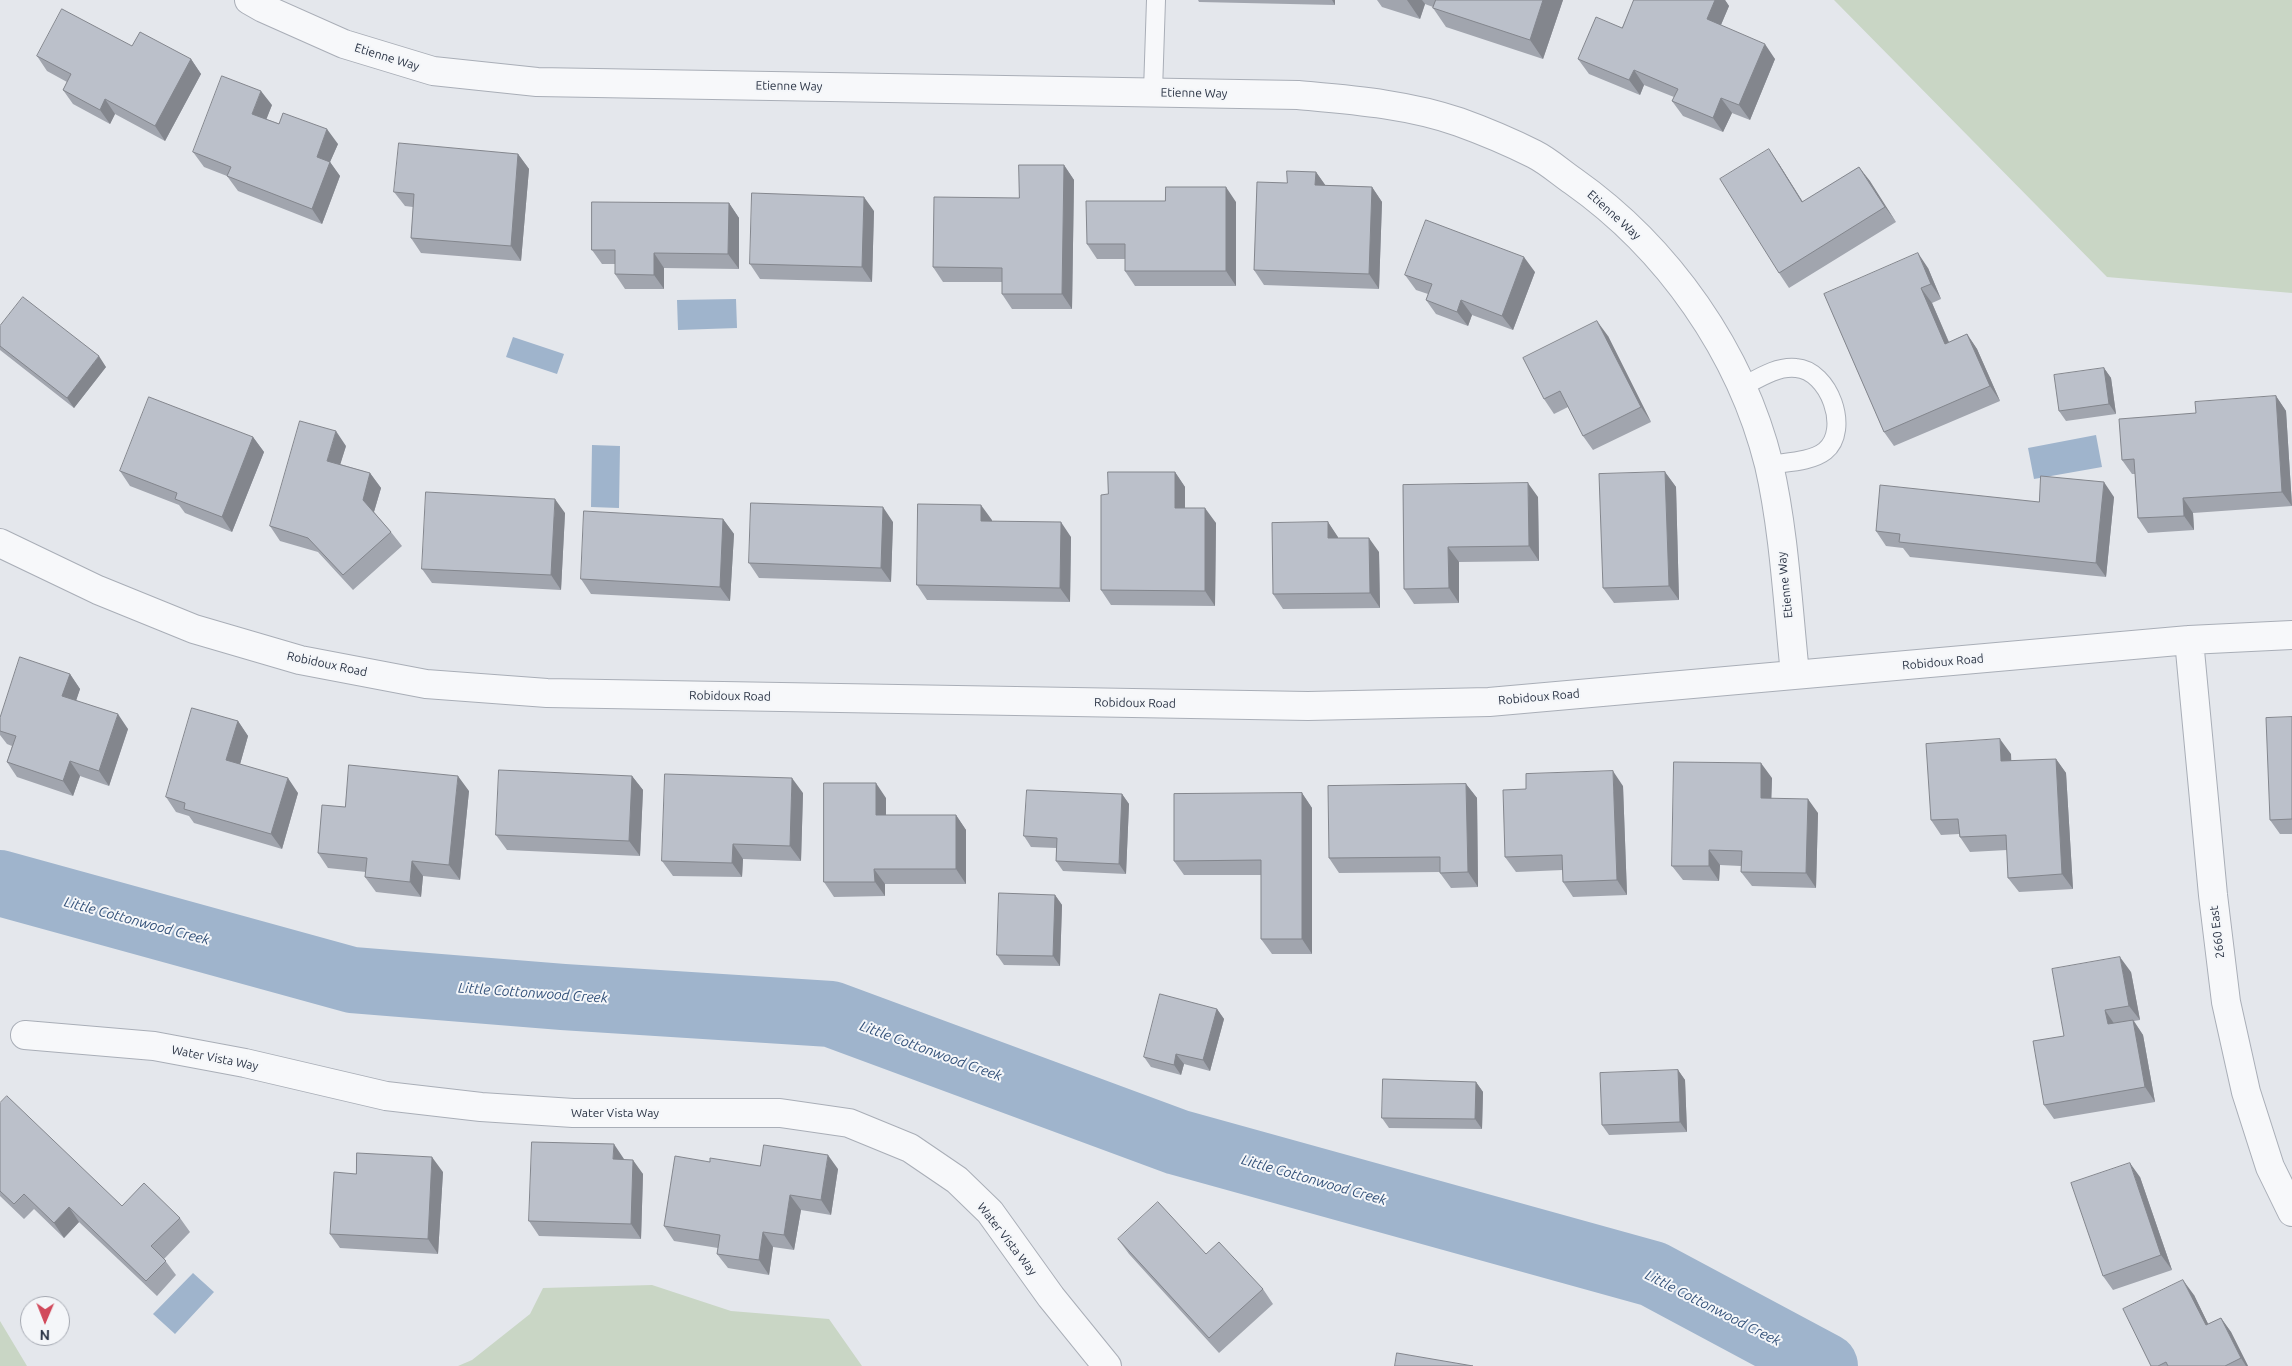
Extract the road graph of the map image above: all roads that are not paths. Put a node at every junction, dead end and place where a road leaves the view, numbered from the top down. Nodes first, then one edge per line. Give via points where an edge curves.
1 (249, 0) edge
2 (1156, 0) edge
3 (1153, 92) junction
4 (1742, 387) junction
5 (1769, 465) junction
6 (0, 543) edge
7 (2292, 634) edge
8 (2189, 640) junction
9 (1795, 674) junction
10 (25, 1035) dead end
11 (2292, 1212) edge
12 (1107, 1366) edge

1 - 3 street, Etienne Way via 344,44 433,71 527,81
2 - 3 lane
3 - 4 street, Etienne Way via 1298,95 1379,102 1458,122 1536,155 1599,200 1643,241 1692,298
4 - 5 street, Etienne Way
4 - 5 lane via 1777,370 1810,370 1821,379 1836,412 1834,443 1823,453 1804,460
5 - 9 street, Etienne Way
6 - 9 street, Robidoux Road via 98,590 194,629 300,660 426,684 548,693 1308,706 1489,702
7 - 8 street, Robidoux Road
8 - 9 street, Robidoux Road
8 - 11 street, 2660 East via 2226,1002 2252,1111 2270,1167
10 - 12 street, Water Vista Way via 154,1046 245,1063 386,1096 472,1106 573,1113 780,1113 849,1123 910,1148 957,1180 990,1212 1051,1297

